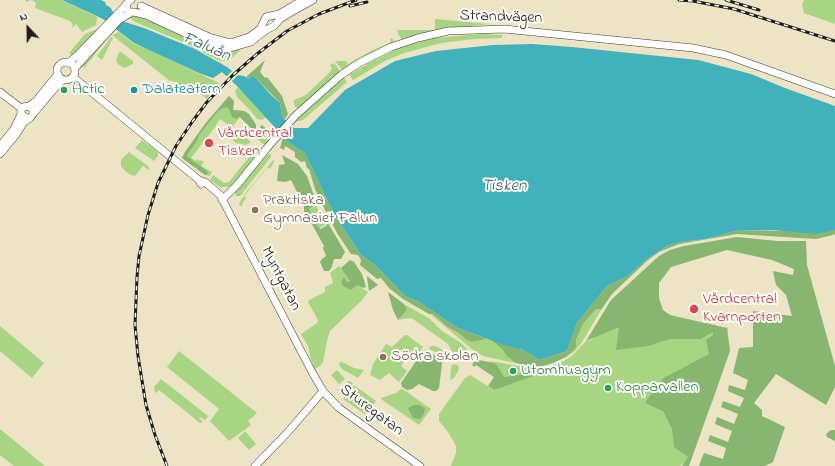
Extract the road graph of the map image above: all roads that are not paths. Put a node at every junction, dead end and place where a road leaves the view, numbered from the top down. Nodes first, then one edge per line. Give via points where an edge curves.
1 (303, 0) edge
2 (313, 0) edge
3 (128, 3) edge
4 (139, 3) edge
5 (133, 12) junction
6 (119, 16) junction
7 (264, 21) junction
8 (108, 28) junction
9 (272, 28) junction
10 (221, 44) junction
11 (68, 63) junction
12 (74, 68) junction
13 (58, 74) junction
14 (73, 77) junction
15 (63, 80) junction
16 (0, 92) edge
17 (835, 94) edge
18 (24, 110) junction
19 (32, 116) junction
20 (0, 146) edge
21 (0, 154) edge
22 (222, 200) junction
23 (312, 372) joint
24 (323, 391) junction
25 (255, 466) edge
26 (420, 466) edge

1 - 7 street via 279,14 266,17
2 - 9 street via 288,14
3 - 5 street via 127,10
3 - 6 street
4 - 5 street via 139,10
4 - 10 street
5 - 6 street
5 - 10 street via 146,15 211,45
6 - 8 street
7 - 9 street via 266,26
7 - 10 street via 260,29 249,37
8 - 11 street
8 - 12 street
9 - 10 street via 247,44 234,47
11 - 12 street
11 - 13 street via 61,64
12 - 14 street
13 - 15 street
13 - 18 street via 36,101
14 - 15 street
14 - 22 street, Myntgatan via 199,180 217,191
15 - 19 street
16 - 18 street
17 - 22 street, Strandvägen via 726,55 692,48 513,29 458,30 432,34 403,42 359,62 326,87 278,134
18 - 19 street via 26,118
18 - 19 street via 32,108
18 - 20 street via 14,129
19 - 21 street via 24,122
22 - 23 street, Myntgatan
23 - 24 street, Sturegatan
24 - 25 street
24 - 26 street, Sturegatan via 339,408

